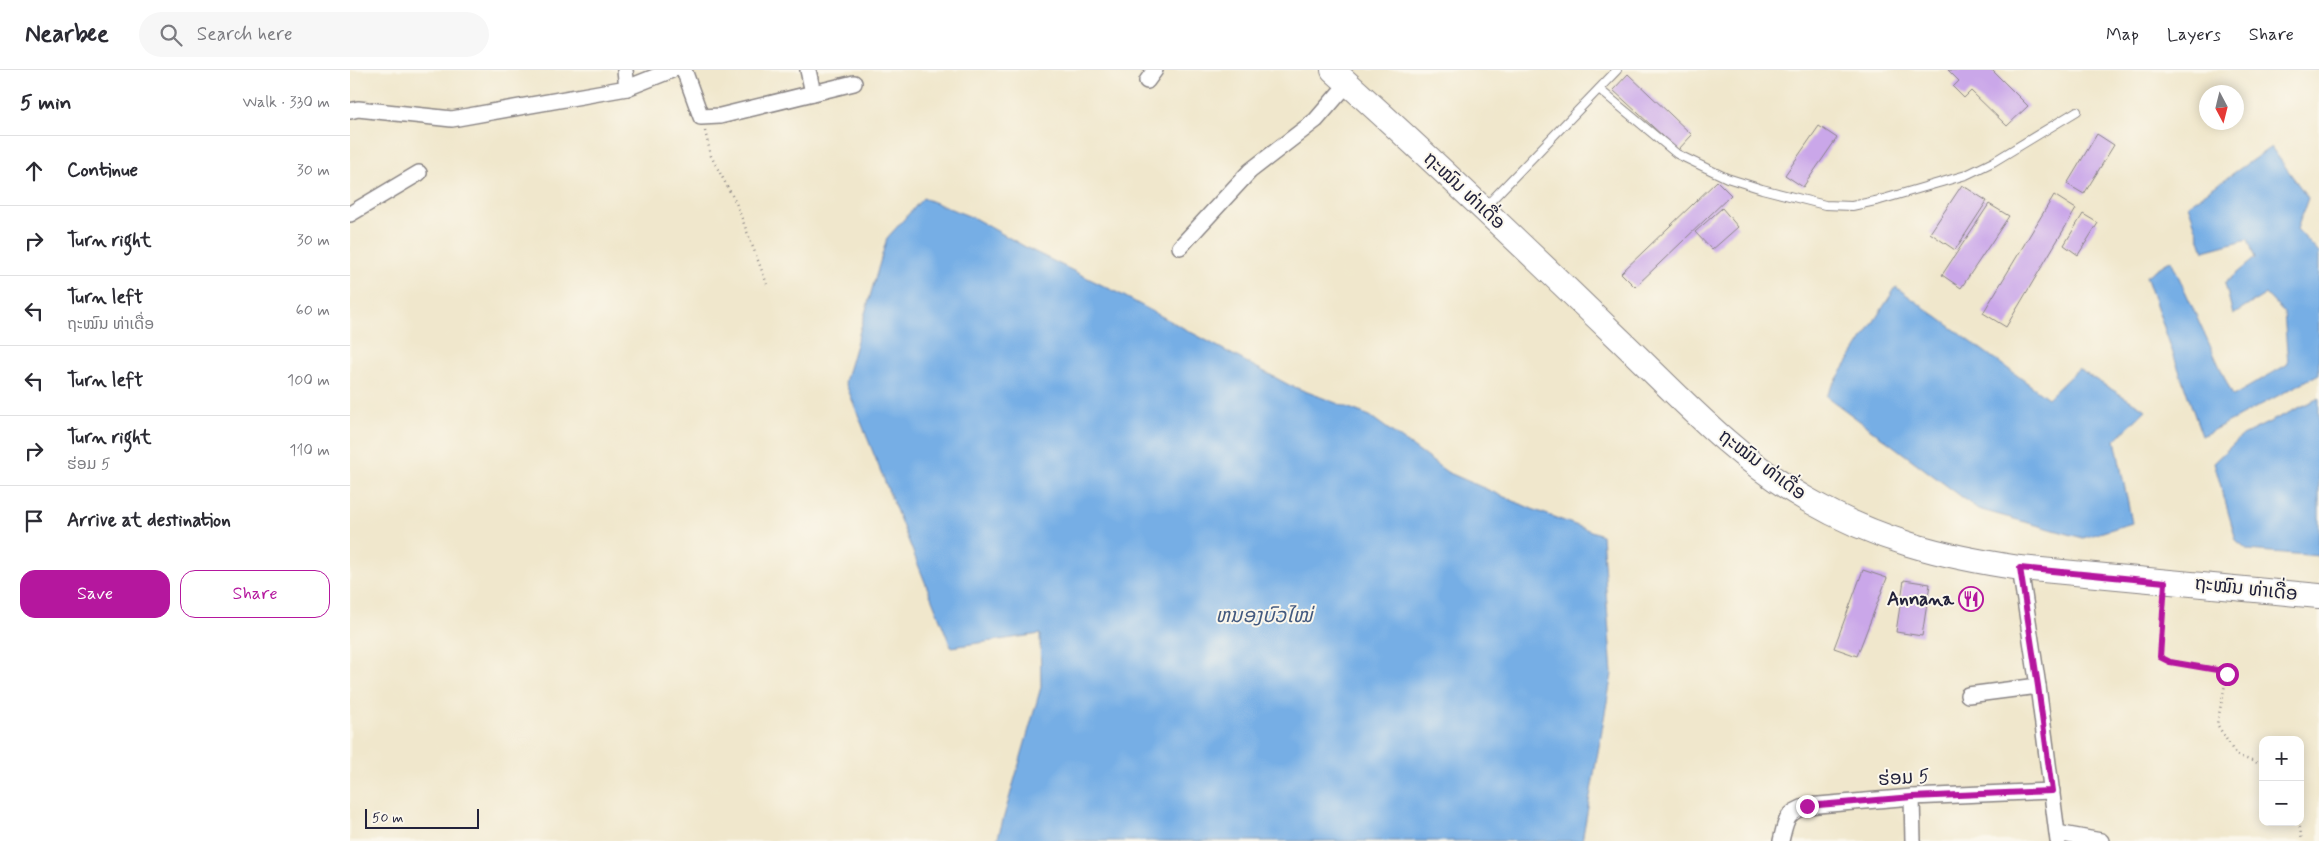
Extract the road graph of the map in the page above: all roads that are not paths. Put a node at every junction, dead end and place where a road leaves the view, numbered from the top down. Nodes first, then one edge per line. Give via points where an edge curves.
1 (625, 70) edge
2 (672, 70) edge
3 (684, 70) edge
4 (808, 70) edge
5 (1617, 70) edge
6 (1340, 77) edge
7 (854, 83) dead end
8 (627, 88) junction
9 (1599, 89) junction
10 (813, 93) junction
11 (350, 111) edge
12 (2077, 111) dead end
13 (419, 173) dead end
14 (1483, 208) junction
15 (350, 214) edge
16 (1180, 247) dead end
17 (2020, 568) junction
18 (2319, 596) edge
19 (2038, 686) junction
20 (1968, 695) dead end
21 (2052, 791) junction
22 (1912, 797) junction
23 (2058, 837) edge
24 (1781, 841) edge
25 (1913, 841) edge
26 (2101, 841) edge

1 - 8 street
2 - 8 street
3 - 10 street via 701,117 720,116
4 - 10 street
5 - 9 lane
6 - 14 main road, ຖະໝົນ ທ່າເດື່ອ
6 - 16 street via 1316,120 1250,171
7 - 10 street
8 - 11 street via 452,119 358,109
9 - 12 lane via 1677,154 1727,178 1825,205 1852,206 1966,175
9 - 14 lane
13 - 15 street
14 - 17 main road, ຖະໝົນ ທ່າເດື່ອ via 1705,421 1769,475 1834,514 1895,540 1945,555
17 - 18 main road, ຖະໝົນ ທ່າເດື່ອ
17 - 19 street
19 - 20 street
19 - 21 street
21 - 22 street, ຮ່ອມ 5
21 - 23 street
22 - 24 street, ຮ່ອມ 5 via 1807,806 1788,816
22 - 25 street
23 - 26 street

